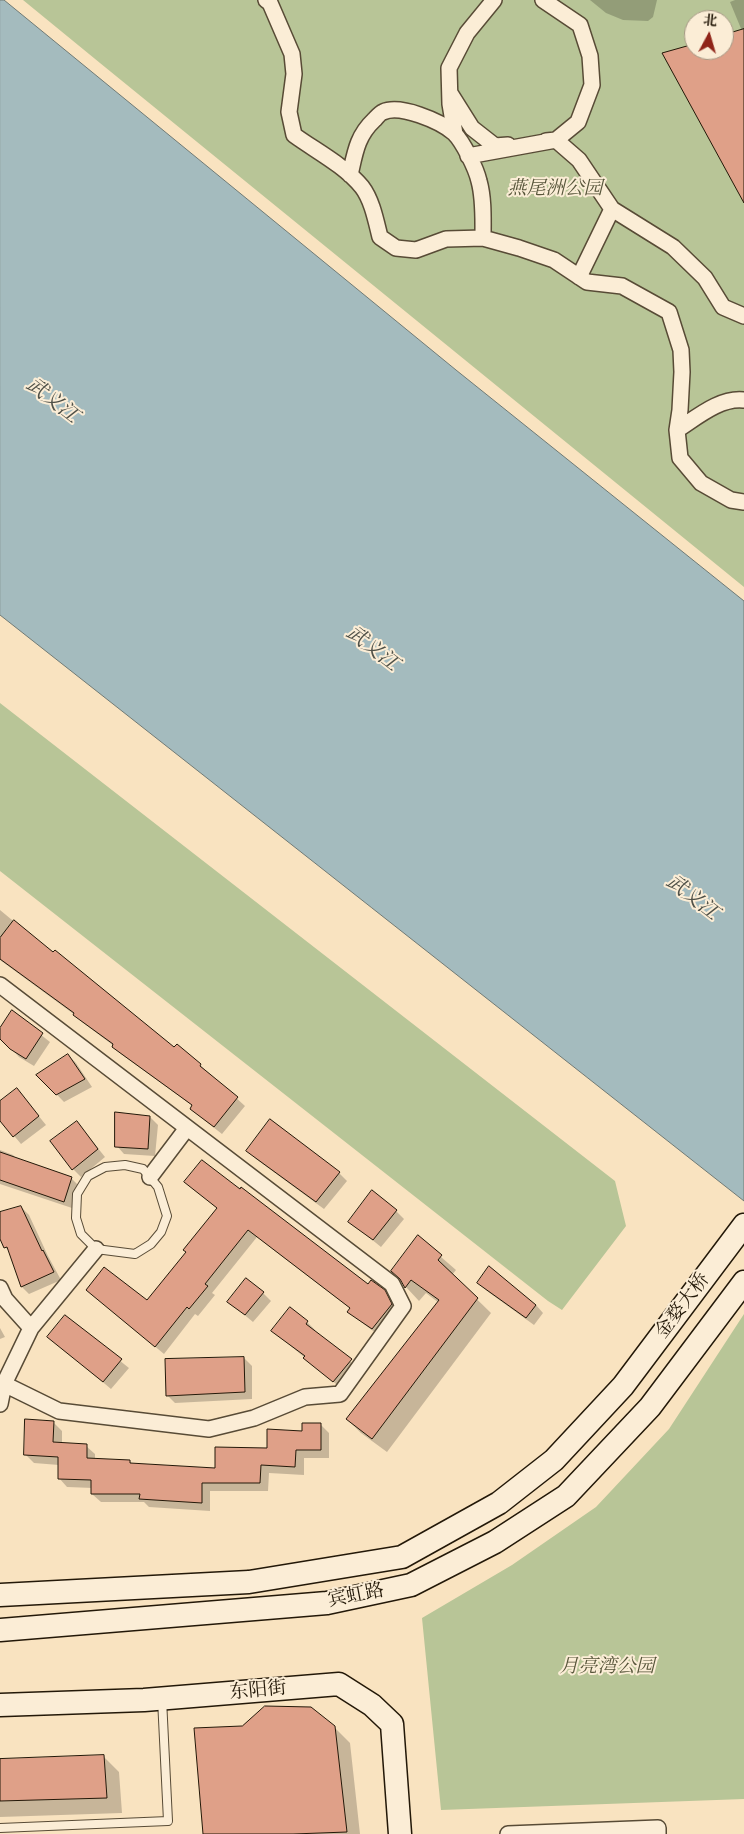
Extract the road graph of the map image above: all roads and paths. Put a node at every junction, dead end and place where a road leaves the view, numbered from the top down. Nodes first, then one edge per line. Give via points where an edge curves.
1 (266, 0) edge
2 (494, 0) edge
3 (543, 0) edge
4 (450, 93) junction
5 (455, 134) junction
6 (556, 140) junction
7 (468, 156) junction
8 (350, 175) junction
9 (612, 209) junction
10 (482, 238) junction
11 (579, 276) junction
12 (744, 316) edge
13 (744, 400) edge
14 (677, 430) junction
15 (744, 502) edge
16 (0, 985) edge
17 (186, 1128) junction
18 (150, 1177) junction
19 (744, 1225) edge
20 (96, 1249) junction
21 (744, 1282) edge
22 (0, 1288) edge
23 (31, 1328) junction
24 (2, 1385) edge
25 (623, 1386) joint
26 (0, 1404) edge
27 (650, 1408) joint
28 (0, 1595) edge
29 (0, 1630) edge
30 (162, 1699) junction
31 (0, 1706) edge
32 (0, 1828) edge
33 (400, 1834) edge
34 (508, 1834) edge
35 (658, 1834) edge

1 - 8 street via 292,54 294,74 290,112 294,136
2 - 4 street via 467,33 449,68
3 - 6 street via 580,25 590,56 592,85 578,122
4 - 5 street
4 - 6 street via 472,128 495,146
5 - 7 street
5 - 8 street via 434,120 404,110 382,112 364,130
6 - 7 street
6 - 9 street via 580,160
7 - 10 street via 479,180 483,204
8 - 10 street via 363,188 380,237 396,248 416,250 446,239
9 - 11 street
9 - 12 street via 673,247 706,278 723,307
10 - 11 street via 554,260
11 - 14 street via 587,282 622,286 669,312 681,350
13 - 14 street via 734,399 715,406
14 - 15 street via 680,458 701,483 731,500
16 - 17 street
17 - 18 street
17 - 24 street via 392,1284 404,1306 340,1394 305,1397 254,1418 209,1429 59,1411
18 - 20 lane via 158,1187 167,1216 152,1244 135,1254
18 - 20 lane via 143,1169 125,1164 105,1167 88,1176 77,1194 76,1218 81,1234
19 - 25 main road, 金婺大桥
20 - 23 street
21 - 27 main road, 金婺大桥
22 - 23 street via 5,1299
23 - 24 street
24 - 26 street
25 - 28 main road, 宾虹路 via 554,1460 499,1503 402,1557 249,1582
27 - 29 main road, 宾虹路 via 566,1496 495,1542 412,1585 327,1603
30 - 31 main road, 东阳街
30 - 32 lane via 168,1821
30 - 33 main road, 东阳街 via 339,1684 372,1705 392,1724
34 - 35 street via 658,1828

